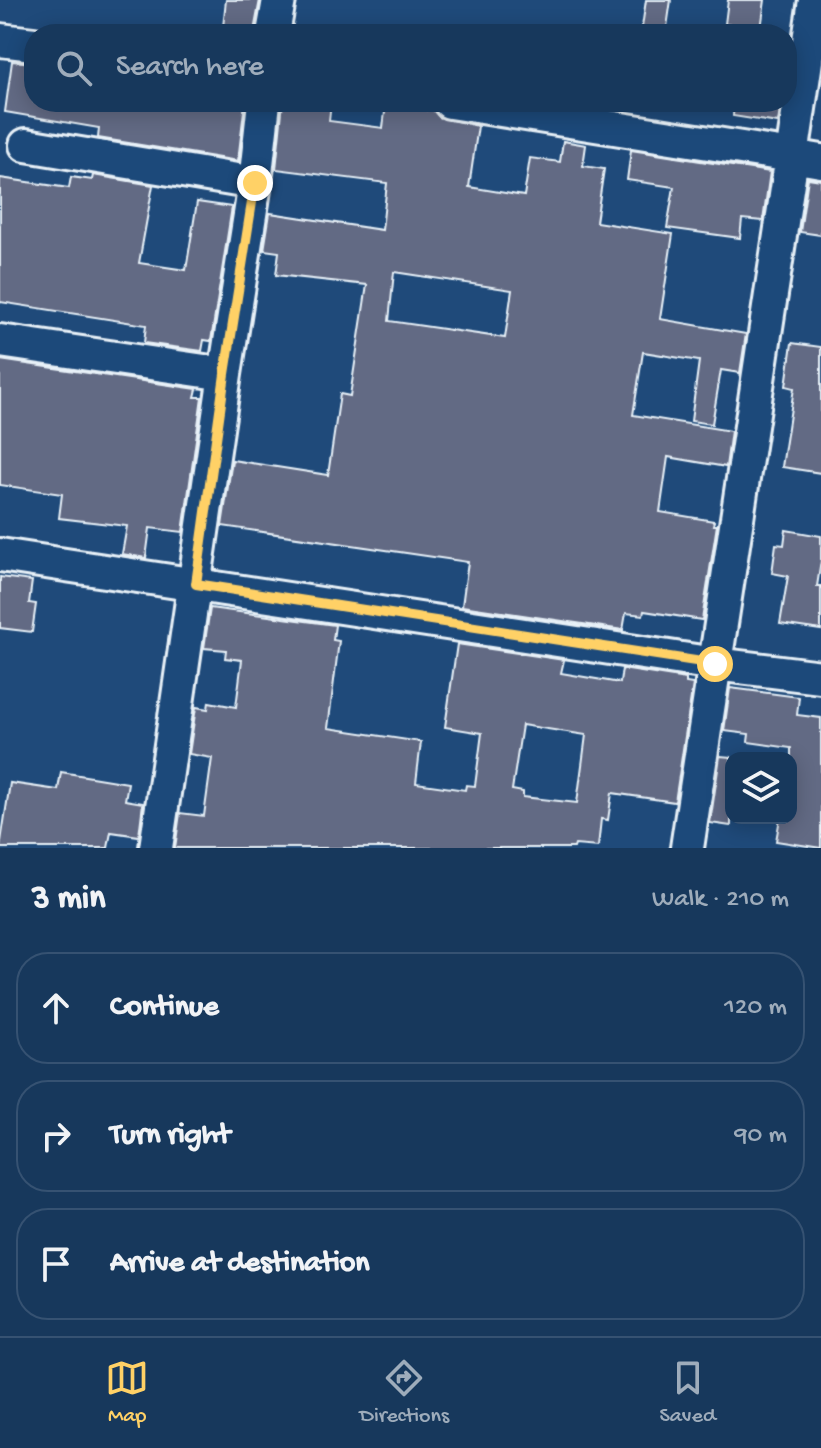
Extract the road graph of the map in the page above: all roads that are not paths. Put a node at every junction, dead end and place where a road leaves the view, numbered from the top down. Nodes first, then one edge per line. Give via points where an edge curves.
1 (279, 0) edge
2 (815, 0) edge
3 (275, 24) edge
4 (0, 40) edge
5 (24, 43) edge
6 (263, 112) edge
7 (514, 112) edge
8 (26, 145) dead end
9 (807, 158) edge
10 (255, 183) junction
11 (0, 341) edge
12 (225, 374) junction
13 (0, 555) edge
14 (196, 584) junction
15 (715, 664) junction
16 (821, 677) edge
17 (156, 848) edge
18 (687, 848) edge

1 - 3 street
2 - 9 street
4 - 5 street
6 - 10 street
7 - 9 street
8 - 10 street
9 - 15 street
10 - 12 street
11 - 12 street
12 - 14 street
13 - 14 street
14 - 15 street
14 - 17 street
15 - 16 street
15 - 18 street

